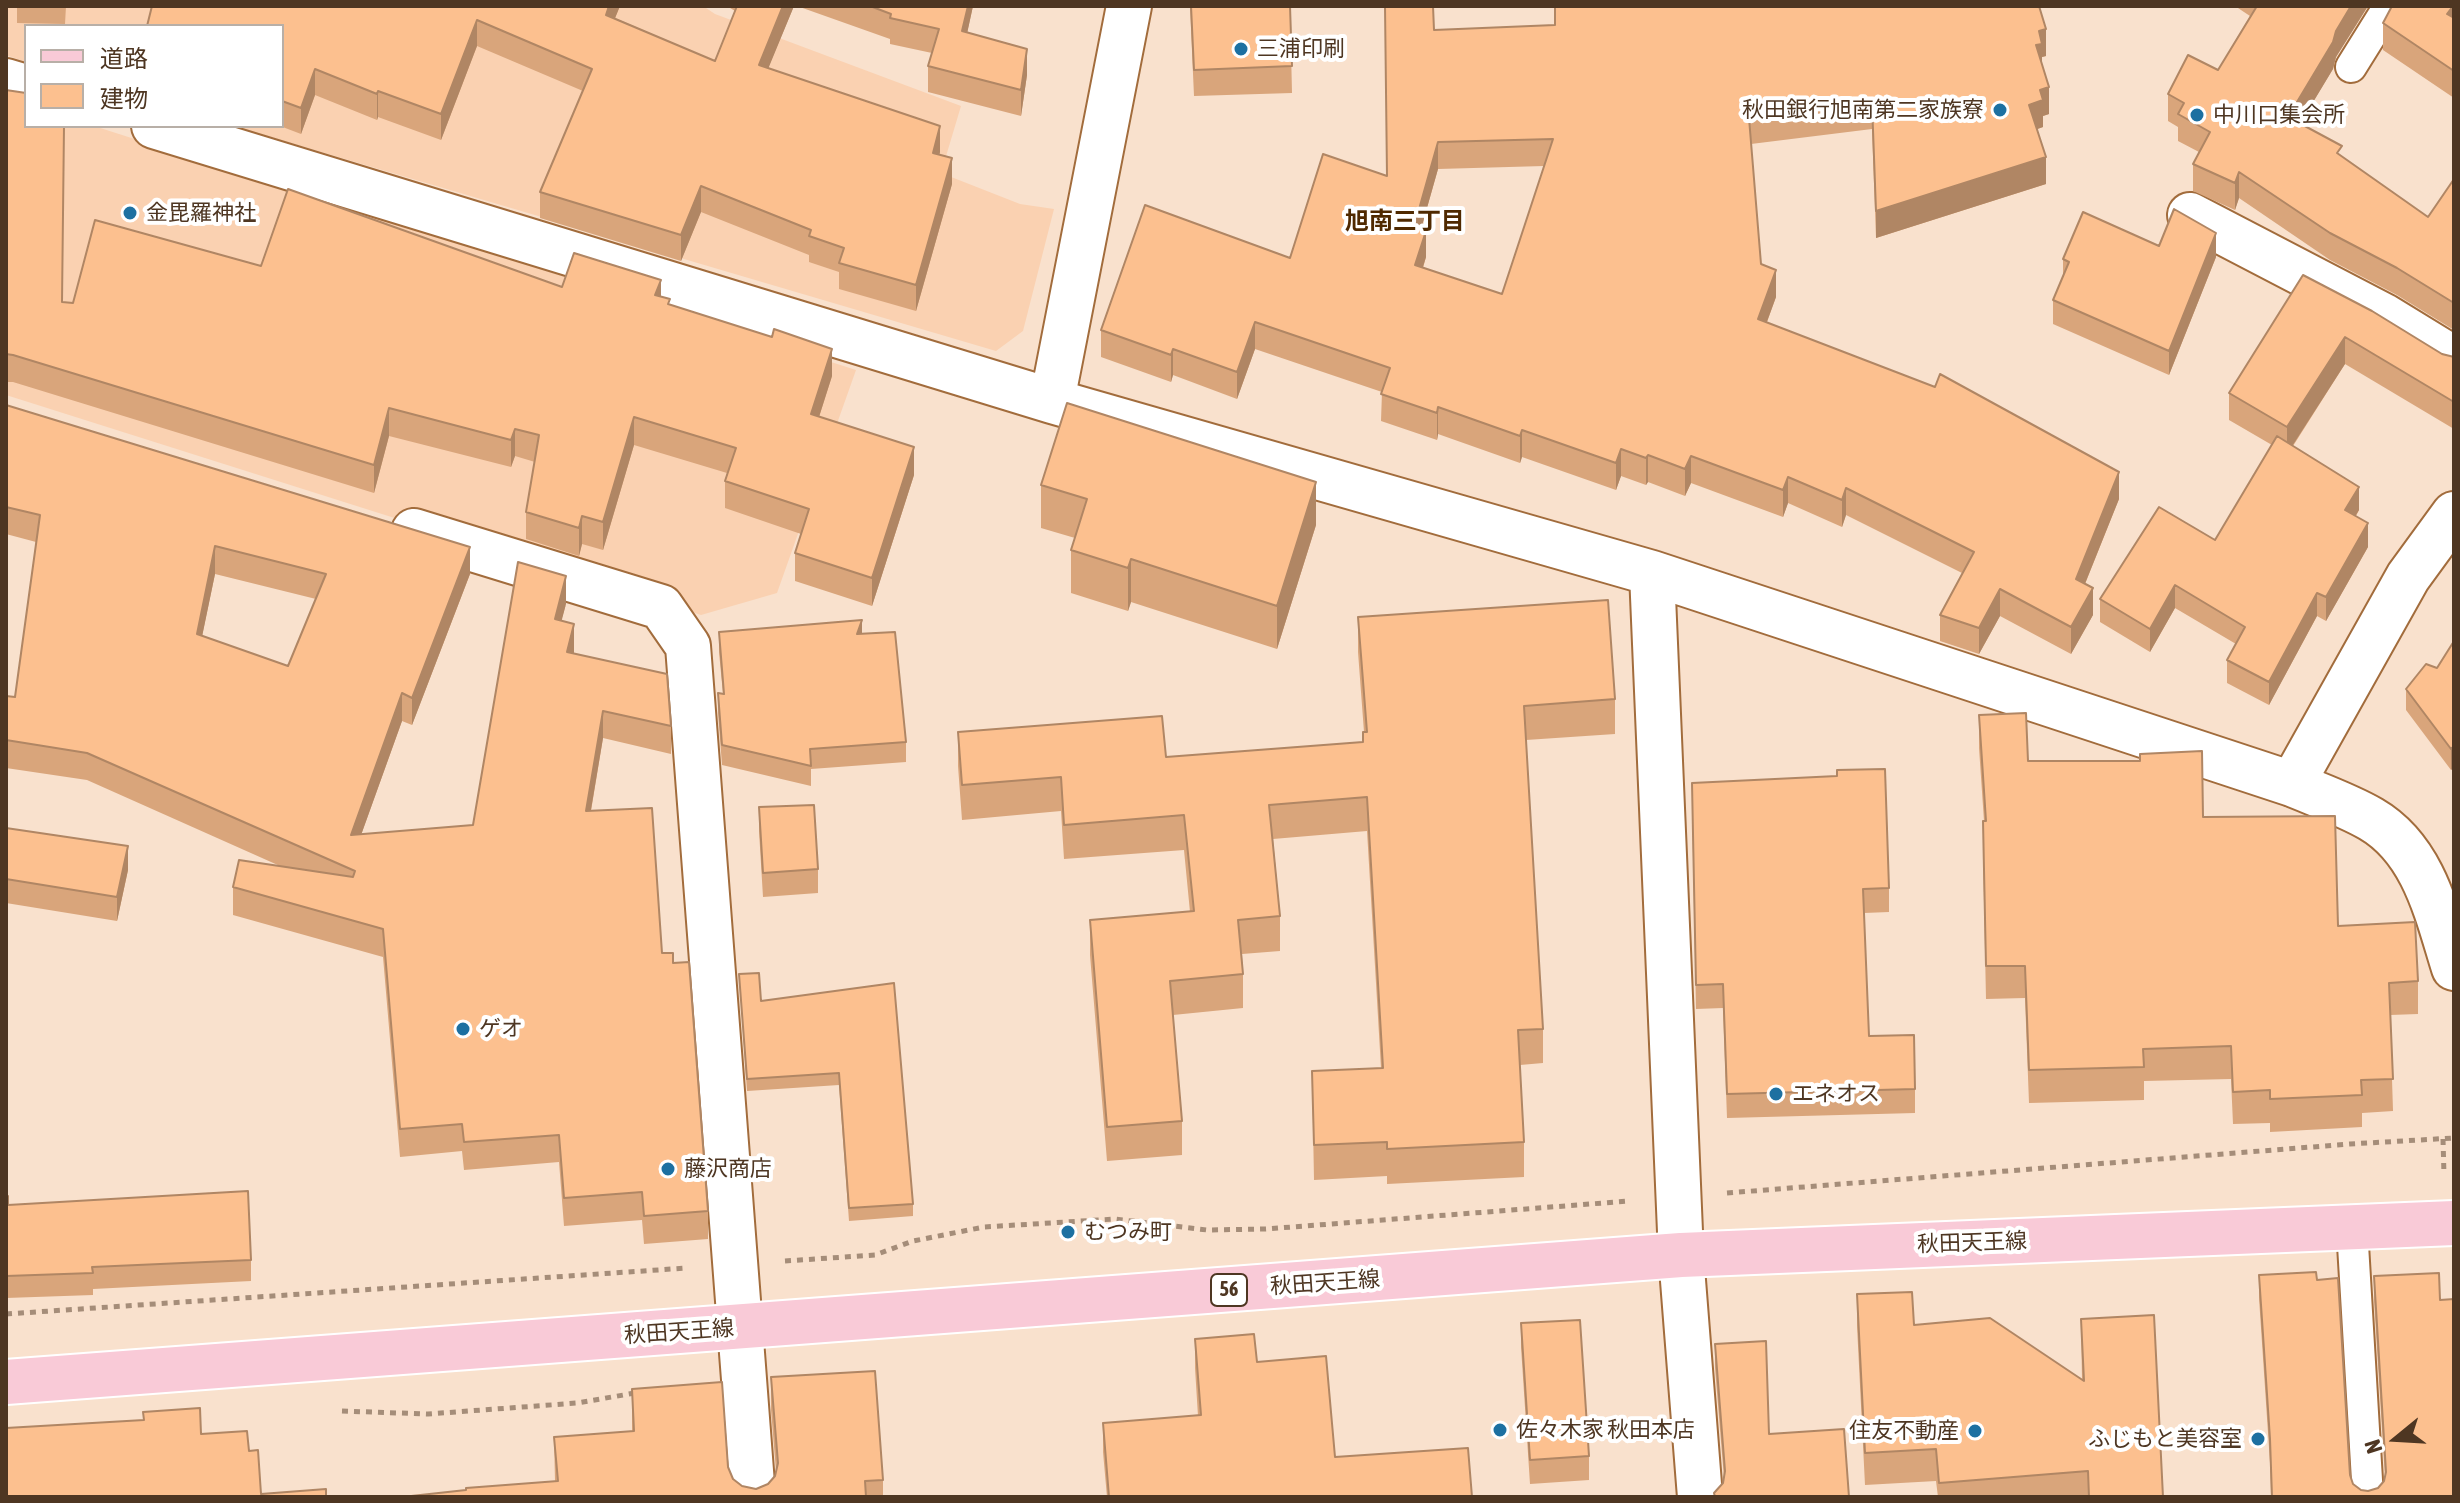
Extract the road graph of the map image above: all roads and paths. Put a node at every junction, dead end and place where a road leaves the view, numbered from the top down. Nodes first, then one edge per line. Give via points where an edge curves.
1 (1129, 6) edge
2 (2389, 6) edge
3 (2351, 67) dead end
4 (161, 128) edge
5 (2190, 215) edge
6 (2454, 359) edge
7 (1052, 401) junction
8 (2454, 514) edge
9 (372, 518) edge
10 (1652, 573) junction
11 (2292, 784) junction
12 (2454, 968) edge
13 (2454, 1138) edge
14 (1679, 1197) junction
15 (2454, 1223) edge
16 (2352, 1228) junction
17 (1681, 1255) junction
18 (736, 1265) junction
19 (6, 1314) edge
20 (741, 1328) junction
21 (6, 1382) edge
22 (753, 1497) edge
23 (1700, 1497) edge
24 (2368, 1497) edge

1 - 7 street
2 - 3 lane
4 - 7 street
5 - 6 street via 2384,316
7 - 10 street
8 - 11 street via 2408,577
9 - 18 street via 661,607 688,646
10 - 11 street
10 - 14 street
11 - 12 street via 2372,820 2403,844 2429,888
13 - 14 path
14 - 17 street
14 - 18 path via 1266,1229 1207,1230 1115,1219 984,1227 913,1241 875,1255
15 - 16 main road, 秋田天王線 / 56
16 - 17 main road, 秋田天王線 / 56
16 - 24 lane
17 - 20 main road, 秋田天王線 / 56
17 - 23 street
18 - 19 path
18 - 20 street
20 - 21 main road, 秋田天王線 / 56
20 - 22 street

